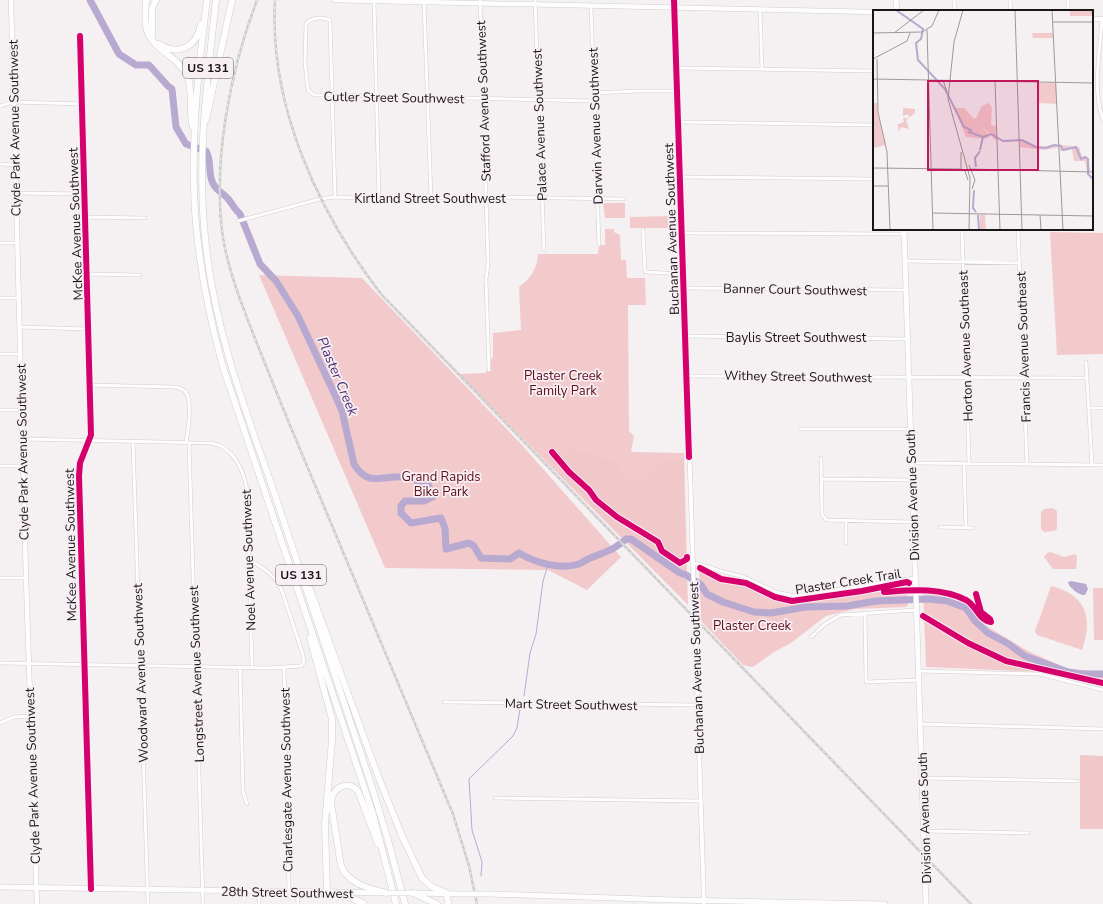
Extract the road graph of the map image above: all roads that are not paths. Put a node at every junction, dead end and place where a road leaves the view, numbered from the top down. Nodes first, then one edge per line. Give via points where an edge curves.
1 (11, 0) edge
2 (146, 0) edge
3 (156, 0) edge
4 (207, 0) edge
5 (216, 0) edge
6 (232, 0) edge
7 (334, 0) edge
8 (368, 0) edge
9 (674, 0) edge
10 (896, 0) edge
11 (954, 0) edge
12 (1010, 0) edge
13 (374, 1) junction
14 (424, 1) edge
15 (480, 2) edge
16 (535, 3) edge
17 (588, 4) edge
18 (674, 8) junction
19 (760, 9) junction
20 (897, 10) edge
21 (955, 10) edge
22 (1011, 10) edge
23 (873, 12) edge
24 (206, 14) junction
25 (1103, 19) edge
26 (80, 36) dead end
27 (676, 68) junction
28 (762, 69) junction
29 (873, 71) edge
30 (677, 91) junction
31 (593, 93) junction
32 (333, 95) junction
33 (377, 96) junction
34 (428, 97) junction
35 (482, 99) junction
36 (538, 100) junction
37 (594, 101) junction
38 (13, 102) junction
39 (82, 104) junction
40 (0, 106) edge
41 (1103, 120) edge
42 (678, 122) junction
43 (873, 125) edge
44 (195, 132) junction
45 (202, 137) junction
46 (0, 164) edge
47 (15, 165) junction
48 (680, 177) junction
49 (873, 179) edge
50 (15, 193) junction
51 (84, 194) junction
52 (486, 196) junction
53 (335, 197) junction
54 (542, 197) junction
55 (431, 198) junction
56 (379, 199) junction
57 (598, 199) junction
58 (624, 199) dead end
59 (86, 217) junction
60 (144, 218) dead end
61 (238, 221) dead end
62 (643, 230) dead end
63 (962, 230) edge
64 (1018, 230) edge
65 (904, 232) edge
66 (682, 233) junction
67 (0, 243) edge
68 (17, 243) junction
69 (599, 245) dead end
70 (544, 250) dead end
71 (905, 261) junction
72 (963, 262) junction
73 (1020, 263) junction
74 (87, 274) junction
75 (684, 274) junction
76 (140, 275) dead end
77 (684, 288) junction
78 (905, 290) junction
79 (0, 298) edge
80 (18, 298) junction
81 (19, 327) junction
82 (89, 329) junction
83 (685, 336) junction
84 (907, 338) junction
85 (0, 354) edge
86 (20, 354) junction
87 (1086, 362) dead end
88 (490, 370) dead end
89 (687, 376) junction
90 (908, 376) junction
91 (967, 376) junction
92 (1024, 377) junction
93 (1087, 378) junction
94 (90, 385) junction
95 (1088, 408) junction
96 (1103, 408) edge
97 (0, 410) edge
98 (21, 410) junction
99 (800, 429) dead end
100 (910, 430) junction
101 (22, 439) junction
102 (89, 440) junction
103 (133, 442) junction
104 (188, 443) junction
105 (821, 458) dead end
106 (911, 462) junction
107 (964, 463) junction
108 (969, 463) junction
109 (1027, 464) junction
110 (1092, 465) junction
111 (1103, 465) edge
112 (0, 466) edge
113 (23, 466) junction
114 (821, 479) junction
115 (912, 480) junction
116 (846, 521) junction
117 (913, 522) junction
118 (940, 527) dead end
119 (966, 528) junction
120 (973, 528) dead end
121 (846, 543) dead end
122 (248, 558) junction
123 (297, 561) junction
124 (693, 563) junction
125 (293, 576) junction
126 (0, 578) edge
127 (26, 578) junction
128 (915, 581) junction
129 (916, 608) junction
130 (865, 613) junction
131 (811, 637) dead end
132 (0, 663) edge
133 (28, 663) junction
134 (84, 665) junction
135 (140, 665) junction
136 (196, 666) junction
137 (240, 668) junction
138 (252, 668) junction
139 (284, 668) junction
140 (918, 671) junction
141 (919, 680) junction
142 (1103, 690) edge
143 (444, 702) dead end
144 (698, 705) junction
145 (30, 716) junction
146 (0, 723) edge
147 (920, 724) junction
148 (1103, 728) edge
149 (923, 778) junction
150 (1077, 781) dead end
151 (495, 798) dead end
152 (701, 801) junction
153 (247, 804) dead end
154 (924, 831) junction
155 (1028, 833) dead end
156 (388, 869) junction
157 (0, 887) edge
158 (36, 887) junction
159 (91, 889) junction
160 (147, 889) junction
161 (203, 891) junction
162 (259, 892) junction
163 (289, 892) junction
164 (296, 892) junction
165 (330, 892) junction
166 (386, 893) junction
167 (412, 893) junction
168 (447, 893) junction
169 (704, 902) edge
170 (37, 904) edge
171 (148, 904) edge
172 (203, 904) edge
173 (260, 904) edge
174 (298, 904) edge
175 (364, 904) edge
176 (396, 904) edge
177 (404, 904) edge
178 (437, 904) edge
179 (448, 904) edge
180 (886, 904) edge
181 (926, 904) edge

1 - 38 main road, Clyde Park Avenue Southwest
2 - 44 highway via 146,22 150,40 179,64 188,78 191,119
3 - 24 highway via 152,8 152,34 159,44 171,50 186,48 194,42
4 - 24 highway, US 131
5 - 45 highway, US 131
6 - 45 highway
7 - 8 main road
8 - 13 main road
9 - 18 street, Buchanan Avenue Southwest
10 - 20 main road
11 - 21 street
12 - 22 street
13 - 14 main road
13 - 33 street
14 - 15 main road
14 - 34 street
15 - 16 main road
15 - 35 street, Stafford Avenue Southwest
16 - 17 main road
16 - 36 street, Palace Avenue Southwest
17 - 18 main road
17 - 31 street, Darwin Avenue Southwest
18 - 19 main road
18 - 27 street, Buchanan Avenue Southwest
19 - 23 main road
19 - 28 street
24 - 44 highway, US 131
25 - 41 street via 1096,89
26 - 39 street, McKee Avenue Southwest
27 - 28 street
27 - 30 street, Buchanan Avenue Southwest
28 - 29 street
30 - 31 street
30 - 42 street, Buchanan Avenue Southwest
31 - 37 street, Darwin Avenue Southwest
32 - 32 street, Cutler Street Southwest via 314,95 307,86 306,24 312,19 330,20
32 - 33 street, Cutler Street Southwest
32 - 53 street
33 - 34 street, Cutler Street Southwest
33 - 56 street
34 - 35 street, Cutler Street Southwest
34 - 55 street
35 - 36 street, Cutler Street Southwest
35 - 52 street, Stafford Avenue Southwest
36 - 37 street, Cutler Street Southwest
36 - 54 street, Palace Avenue Southwest
37 - 57 street, Darwin Avenue Southwest
38 - 39 street
38 - 40 street
38 - 47 main road, Clyde Park Avenue Southwest
39 - 51 street, McKee Avenue Southwest
42 - 43 street
42 - 48 street, Buchanan Avenue Southwest
44 - 125 highway, US 131 via 194,190 206,296 223,367
45 - 123 highway, US 131 via 202,198 207,259 226,347
46 - 47 street
47 - 50 main road, Clyde Park Avenue Southwest
48 - 49 street
48 - 66 street, Buchanan Avenue Southwest
50 - 51 street
50 - 68 main road, Clyde Park Avenue Southwest
51 - 59 street, McKee Avenue Southwest
52 - 54 street, Kirtland Street Southwest
52 - 55 street, Kirtland Street Southwest
52 - 88 street, Stafford Avenue Southwest
53 - 56 street, Kirtland Street Southwest
53 - 61 street, Kirtland Street Southwest
54 - 57 street, Kirtland Street Southwest
54 - 70 street, Palace Avenue Southwest
55 - 56 street, Kirtland Street Southwest
57 - 58 street, Kirtland Street Southwest
57 - 69 street, Darwin Avenue Southwest
59 - 60 street
59 - 74 street, McKee Avenue Southwest
62 - 75 street via 645,272
63 - 72 street, Horton Avenue Southeast
64 - 73 street, Francis Avenue Southeast
65 - 66 street
65 - 71 main road, Division Avenue South
66 - 75 street, Buchanan Avenue Southwest
67 - 68 street
68 - 80 main road, Clyde Park Avenue Southwest
71 - 72 street
71 - 78 main road, Division Avenue South
72 - 73 street
72 - 91 street, Horton Avenue Southeast
73 - 92 street, Francis Avenue Southeast
74 - 76 street
74 - 82 street, McKee Avenue Southwest
75 - 77 street, Buchanan Avenue Southwest
77 - 78 street, Banner Court Southwest
77 - 83 street, Buchanan Avenue Southwest
78 - 84 main road, Division Avenue South
79 - 80 street
80 - 81 main road, Clyde Park Avenue Southwest
81 - 82 street
81 - 86 main road, Clyde Park Avenue Southwest
82 - 94 street, McKee Avenue Southwest
83 - 84 street, Baylis Street Southwest
83 - 89 street, Buchanan Avenue Southwest
84 - 90 main road, Division Avenue South
85 - 86 street
86 - 98 main road, Clyde Park Avenue Southwest
87 - 93 street
89 - 90 street, Withey Street Southwest
89 - 124 street, Buchanan Avenue Southwest
90 - 91 street, Withey Street Southwest
90 - 100 main road, Division Avenue South
91 - 92 street, Withey Street Southwest
91 - 108 street, Horton Avenue Southeast
92 - 93 street, Withey Street Southwest
92 - 109 street, Francis Avenue Southeast
93 - 95 street
94 - 102 street, McKee Avenue Southwest
94 - 104 street, Longstreet Avenue Southwest via 178,387 186,393
95 - 96 street
95 - 110 street
97 - 98 street
98 - 101 main road, Clyde Park Avenue Southwest
99 - 100 street
100 - 106 main road, Division Avenue South
101 - 102 street, Noel Avenue Southwest
101 - 113 main road, Clyde Park Avenue Southwest
102 - 103 street, Noel Avenue Southwest
102 - 134 street, McKee Avenue Southwest via 79,469
103 - 104 street, Noel Avenue Southwest
103 - 135 street, Woodward Avenue Southwest
104 - 122 street, Noel Avenue Southwest via 222,446 240,467 245,477
104 - 136 street, Longstreet Avenue Southwest
105 - 114 street
106 - 107 street
106 - 115 main road, Division Avenue South
107 - 108 street
107 - 119 street
108 - 109 street
109 - 110 street
110 - 111 street
112 - 113 street
113 - 127 main road, Clyde Park Avenue Southwest
114 - 115 street
114 - 116 street via 824,518 829,521
115 - 117 main road, Division Avenue South
116 - 117 street
116 - 121 street
117 - 128 main road, Division Avenue South
118 - 119 street
119 - 120 street
122 - 138 street, Noel Avenue Southwest
122 - 139 street via 268,572 282,591 303,655 303,665
123 - 168 highway via 314,599 370,756 402,836 422,878 429,885
123 - 177 highway, US 131 via 370,781
124 - 128 street via 744,577 776,592 795,596
124 - 144 street, Buchanan Avenue Southwest
125 - 156 highway, US 131
125 - 165 highway via 332,719 326,814
126 - 127 street
127 - 133 main road, Clyde Park Avenue Southwest
128 - 129 main road, Division Avenue South
129 - 130 street
129 - 140 main road, Division Avenue South
130 - 131 street via 835,618
130 - 141 street via 866,682
132 - 133 street
133 - 134 street
133 - 145 main road, Clyde Park Avenue Southwest
134 - 135 street
134 - 159 street, McKee Avenue Southwest
135 - 136 street
135 - 160 street, Woodward Avenue Southwest
136 - 137 street
136 - 161 street, Longstreet Avenue Southwest
137 - 138 street
137 - 153 street via 243,791
138 - 139 street
139 - 163 street, Charlesgate Avenue Southwest
140 - 141 main road, Division Avenue South
140 - 142 street via 1039,674
141 - 147 main road, Division Avenue South
143 - 144 street, Mart Street Southwest
144 - 152 street, Buchanan Avenue Southwest
145 - 146 street via 14,717
145 - 158 main road, Clyde Park Avenue Southwest
147 - 148 street
147 - 149 main road, Division Avenue South
149 - 150 street
149 - 154 main road, Division Avenue South
151 - 152 street
152 - 169 street, Buchanan Avenue Southwest
154 - 155 street
154 - 181 main road, Division Avenue South
156 - 166 highway via 358,791 348,785 338,788 331,802 341,866 354,882
156 - 176 highway, US 131
157 - 158 main road, 28th Street Southwest
158 - 159 main road, 28th Street Southwest
158 - 170 main road, Clyde Park Avenue Southwest
159 - 160 main road, 28th Street Southwest
160 - 161 main road, 28th Street Southwest
160 - 171 street, Woodward Avenue Southwest
161 - 162 main road, 28th Street Southwest
161 - 172 street, Longstreet Avenue Southwest
162 - 163 main road, 28th Street Southwest
162 - 173 street
163 - 164 main road, 28th Street Southwest
164 - 165 main road, 28th Street Southwest
164 - 174 street
165 - 166 main road, 28th Street Southwest
165 - 175 highway via 354,898
166 - 167 main road, 28th Street Southwest, bridge
167 - 168 main road, 28th Street Southwest
167 - 178 highway
168 - 169 main road, 28th Street Southwest, bridge
168 - 179 highway
169 - 180 main road, 28th Street Southwest

